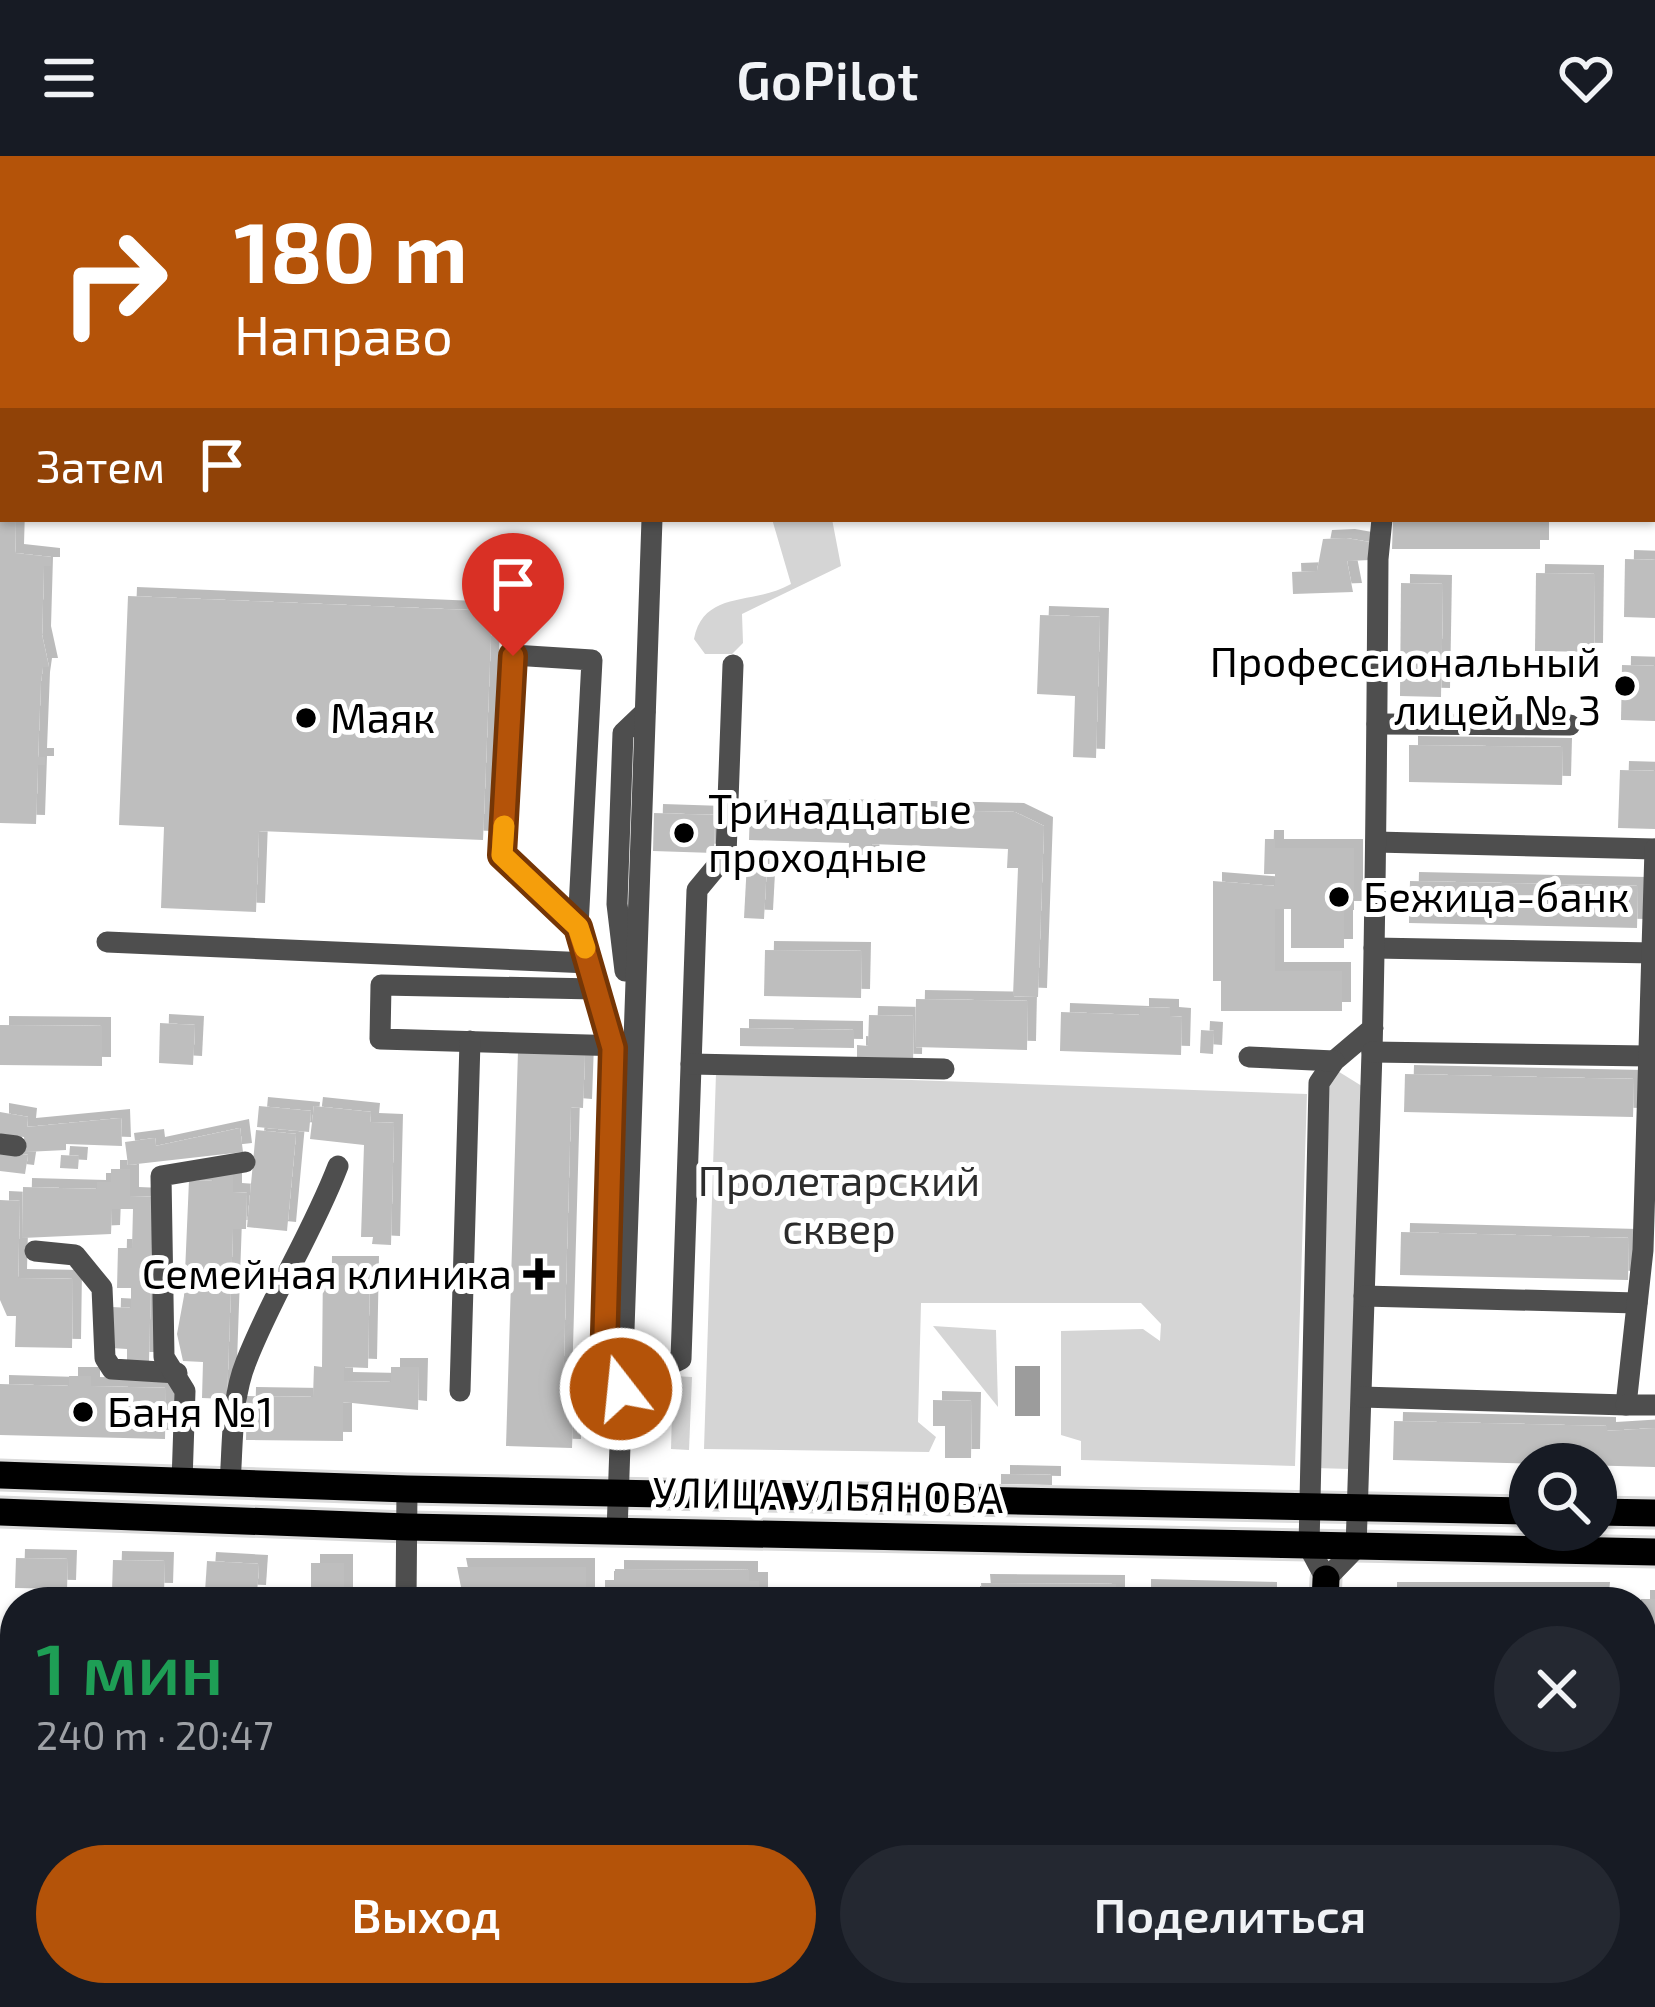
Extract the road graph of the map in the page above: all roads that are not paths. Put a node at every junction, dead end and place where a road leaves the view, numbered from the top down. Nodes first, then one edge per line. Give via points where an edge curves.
1 (652, 522) edge
2 (1382, 522) edge
3 (733, 665) dead end
4 (645, 712) junction
5 (1377, 724) junction
6 (1570, 724) dead end
7 (1376, 842) junction
8 (1655, 849) edge
9 (578, 927) junction
10 (107, 942) dead end
11 (1374, 948) junction
12 (1653, 953) edge
13 (589, 963) junction
14 (596, 989) junction
15 (1373, 1028) junction
16 (470, 1041) junction
17 (622, 1046) junction
18 (1372, 1052) junction
19 (1648, 1056) junction
20 (1249, 1057) dead end
21 (1334, 1061) junction
22 (691, 1064) junction
23 (944, 1069) dead end
24 (245, 1162) dead end
25 (338, 1166) dead end
26 (35, 1251) dead end
27 (1364, 1296) junction
28 (1637, 1303) junction
29 (177, 1373) junction
30 (621, 1389) junction
31 (460, 1391) dead end
32 (1362, 1397) junction
33 (1627, 1405) junction
34 (1655, 1405) edge
35 (0, 1475) edge
36 (182, 1482) junction
37 (230, 1483) junction
38 (407, 1489) junction
39 (618, 1492) junction
40 (1308, 1507) junction
41 (1358, 1508) junction
42 (1509, 1511) edge
43 (0, 1512) edge
44 (1617, 1512) edge
45 (1655, 1513) edge
46 (407, 1527) junction
47 (617, 1532) junction
48 (1309, 1547) junction
49 (1356, 1548) junction
50 (1655, 1552) edge
51 (406, 1587) edge
52 (1325, 1587) edge
53 (1328, 1587) edge

1 - 4 street
2 - 5 street
3 - 22 street via 726,855 697,890
4 - 17 street via 634,986
4 - 17 street via 623,733
5 - 6 street
5 - 7 street
7 - 8 street
7 - 11 street
8 - 12 street
9 - 9 street via 502,855 513,656 592,661
9 - 13 street
10 - 13 street
11 - 12 street
11 - 15 street
12 - 19 street
13 - 14 street
14 - 16 street via 381,985 380,1039
14 - 17 street
15 - 18 street
15 - 21 street
16 - 17 street
16 - 31 street
17 - 30 street
18 - 19 street
18 - 27 street
19 - 28 street
20 - 21 street
21 - 40 street via 1319,1083
22 - 23 street
22 - 30 street via 681,1360
24 - 29 street via 161,1176 164,1357
25 - 37 street via 246,1362
26 - 29 street via 75,1255 102,1288 112,1369
27 - 28 street
27 - 32 street
28 - 33 street
29 - 36 street via 185,1391
30 - 39 street
32 - 33 street
32 - 41 street
33 - 34 street
35 - 36 main road, УЛИЦА УЛЬЯНОВА
36 - 37 main road, УЛИЦА УЛЬЯНОВА
37 - 38 main road, УЛИЦА УЛЬЯНОВА
38 - 39 main road, УЛИЦА УЛЬЯНОВА
38 - 46 street
39 - 40 main road, УЛИЦА УЛЬЯНОВА
39 - 47 street
40 - 41 main road, УЛИЦА УЛЬЯНОВА
40 - 48 street
41 - 42 main road, УЛИЦА УЛЬЯНОВА
41 - 49 street
43 - 46 main road, УЛИЦА УЛЬЯНОВА
44 - 45 main road
46 - 47 main road, УЛИЦА УЛЬЯНОВА
46 - 51 street
47 - 48 main road, УЛИЦА УЛЬЯНОВА
48 - 49 main road, УЛИЦА УЛЬЯНОВА
48 - 52 street
49 - 50 main road, УЛИЦА УЛЬЯНОВА
49 - 53 street

